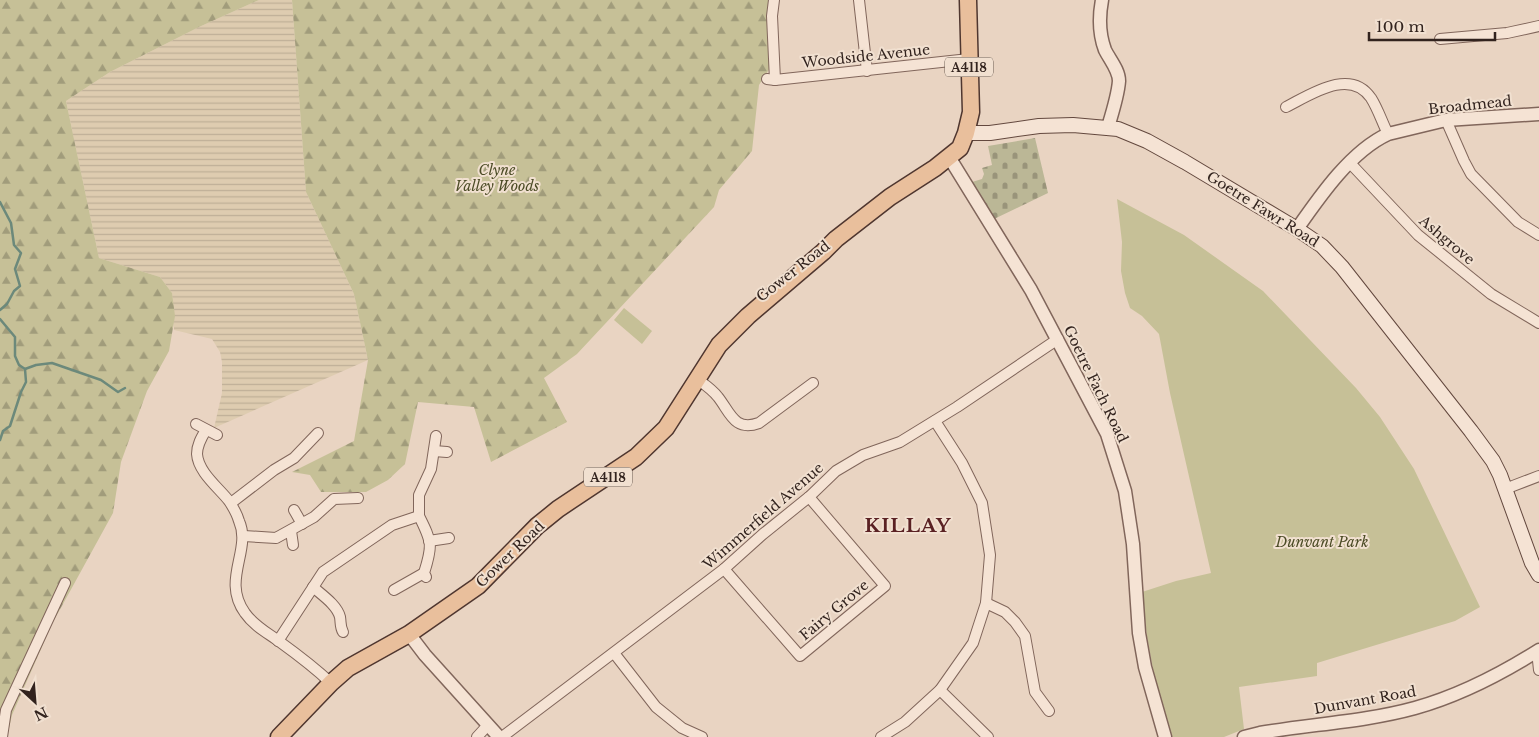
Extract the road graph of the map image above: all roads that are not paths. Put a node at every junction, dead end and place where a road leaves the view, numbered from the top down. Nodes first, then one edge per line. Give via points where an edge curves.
1 (774, 0) edge
2 (859, 0) edge
3 (968, 0) edge
4 (1102, 0) edge
5 (1539, 26) edge
6 (1439, 38) dead end
7 (969, 59) junction
8 (867, 71) junction
9 (1286, 107) dead end
10 (1539, 114) edge
11 (1446, 120) junction
12 (1108, 127) junction
13 (966, 133) junction
14 (1388, 134) junction
15 (948, 157) junction
16 (1350, 162) junction
17 (890, 197) junction
18 (1297, 229) junction
19 (1539, 235) edge
20 (1539, 323) edge
21 (1058, 339) junction
22 (698, 376) junction
23 (814, 383) dead end
24 (935, 422) junction
25 (196, 424) dead end
26 (206, 430) junction
27 (318, 433) dead end
28 (217, 435) dead end
29 (436, 436) dead end
30 (434, 451) junction
31 (447, 452) dead end
32 (1539, 476) edge
33 (1505, 489) junction
34 (809, 497) junction
35 (358, 498) dead end
36 (230, 503) junction
37 (294, 510) dead end
38 (419, 516) junction
39 (302, 524) junction
40 (291, 531) junction
41 (244, 536) junction
42 (449, 538) dead end
43 (429, 541) junction
44 (293, 545) dead end
45 (724, 569) junction
46 (1539, 575) edge
47 (65, 583) dead end
48 (313, 587) junction
49 (394, 590) dead end
50 (986, 603) junction
51 (343, 632) dead end
52 (409, 634) junction
53 (278, 641) junction
54 (1538, 650) edge
55 (614, 653) junction
56 (1539, 670) edge
57 (331, 683) junction
58 (940, 690) junction
59 (1049, 711) dead end
60 (488, 726) junction
61 (2, 737) edge
62 (279, 737) edge
63 (477, 737) edge
64 (500, 737) edge
65 (702, 737) edge
66 (881, 737) edge
67 (988, 737) edge
68 (1164, 737) edge
69 (1244, 737) edge

1 - 8 street, Woodside Avenue via 771,79
2 - 8 street
3 - 7 main road, Gower Road / A4118
4 - 12 street via 1102,37 1119,81
5 - 6 street via 1507,33
7 - 8 street, Woodside Avenue
7 - 13 main road, Gower Road / A4118 via 971,112
9 - 14 street via 1327,87 1355,85 1370,97
10 - 11 street, Broadmead
11 - 14 street, Broadmead
11 - 19 street via 1471,174 1518,222
12 - 13 main road, Goetre Fawr Road via 1047,126
12 - 18 main road, Goetre Fawr Road via 1147,141 1186,162
13 - 15 main road, Gower Road / A4118 via 960,148
13 - 17 main road, Gower Road / A4118 via 953,139
14 - 16 street, Broadmead
15 - 17 main road, Gower Road / A4118
15 - 21 street, Goetre Fach Road
16 - 18 street, Broadmead
16 - 20 street, Ashgrove via 1418,235 1491,294
17 - 22 main road, Gower Road / A4118 via 836,239 822,246 730,321 707,346 698,362
18 - 33 main road, Goetre Fawr Road via 1322,246 1342,267 1483,446
21 - 24 street, Wimmerfield Avenue
21 - 68 street, Goetre Fach Road via 1107,434 1125,490 1133,544 1139,633
22 - 23 street via 736,422 744,426 758,423
22 - 52 main road, Gower Road / A4118 via 666,428 636,457 558,509 518,544 478,586
24 - 34 street, Wimmerfield Avenue via 836,471
24 - 50 street via 962,463 982,503 990,554
25 - 26 street
26 - 28 street
26 - 36 street via 198,442 197,456 203,470
27 - 36 street via 294,458
29 - 30 street
30 - 31 street
30 - 38 street via 431,468 419,495
32 - 33 street
33 - 46 main road, Goetre Fawr Road
34 - 45 street, Wimmerfield Avenue
34 - 45 street, Fairy Grove via 885,586 800,656
35 - 39 street via 334,499
36 - 41 street
37 - 39 street
38 - 43 street
38 - 48 street via 392,525 323,572
39 - 40 street
40 - 41 street via 276,538
40 - 44 street
41 - 53 street via 235,577 238,598 244,613 258,628
42 - 43 street
43 - 49 street via 425,575
45 - 55 street, Wimmerfield Avenue
47 - 61 street via 6,710
48 - 51 street via 334,606
48 - 53 street
50 - 58 street via 973,643
50 - 59 street via 1005,612 1025,636 1036,692
52 - 57 main road, Gower Road / A4118 via 361,659
52 - 60 street
53 - 57 street
54 - 56 street
54 - 69 street, Dunvant Road via 1464,690 1414,708
55 - 64 street, Wimmerfield Avenue
55 - 65 street via 656,707 682,728
57 - 62 main road, Gower Road / A4118
58 - 66 street via 905,722
58 - 67 street
60 - 63 street
60 - 64 street

